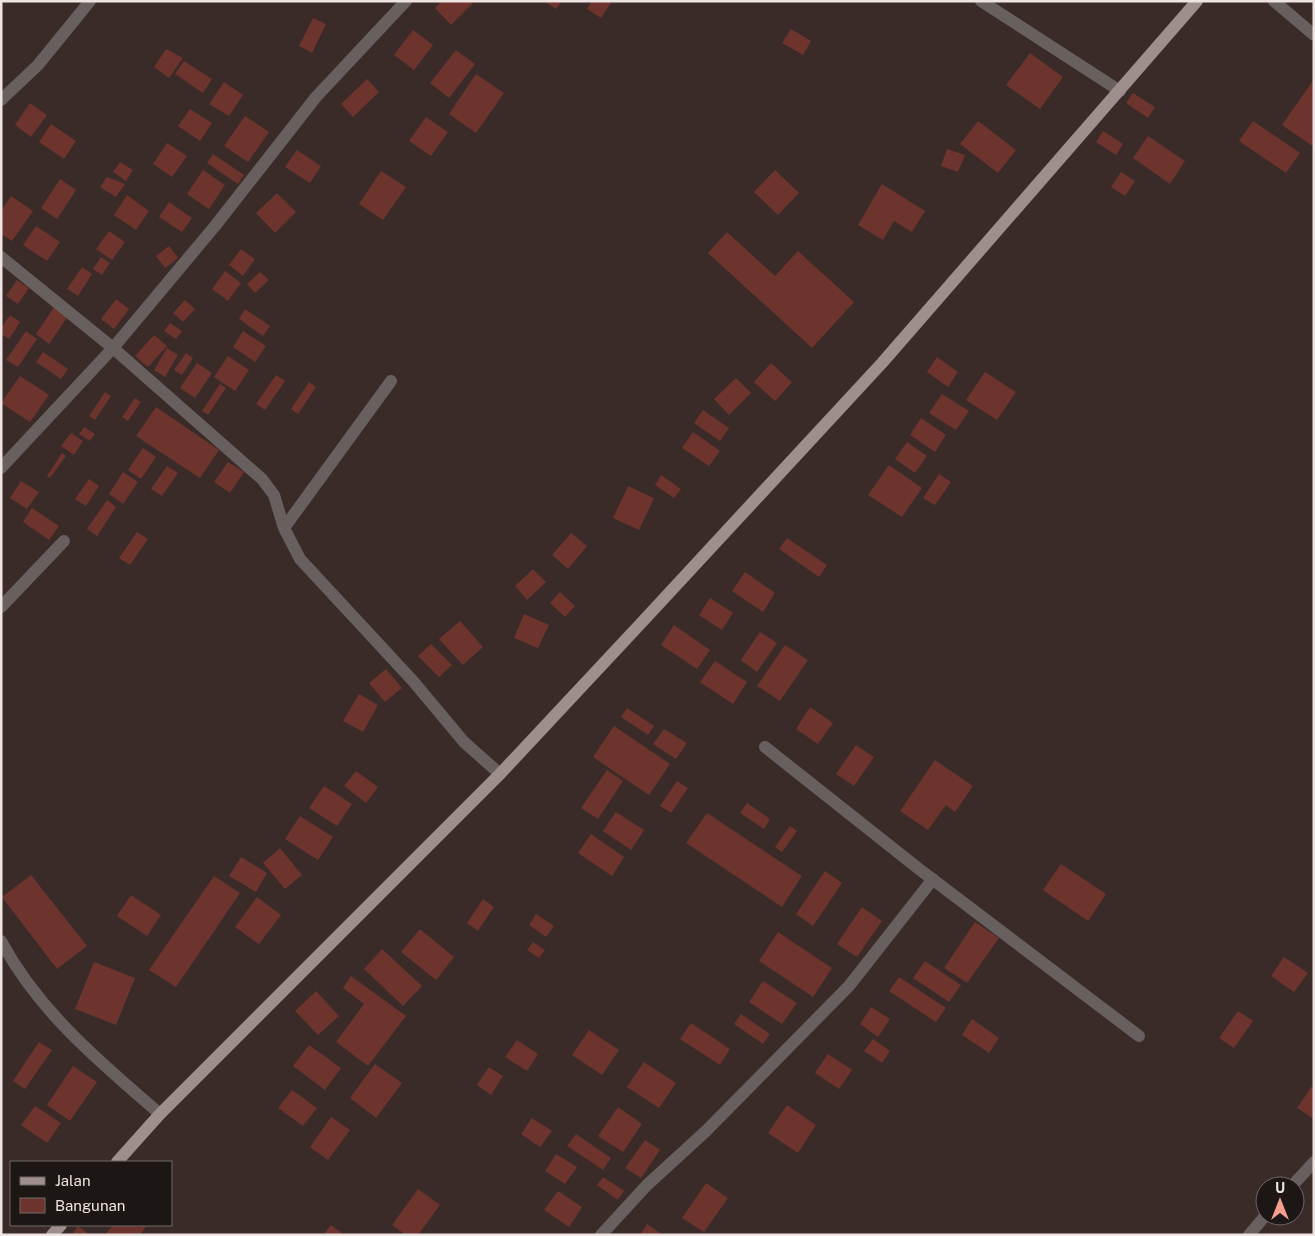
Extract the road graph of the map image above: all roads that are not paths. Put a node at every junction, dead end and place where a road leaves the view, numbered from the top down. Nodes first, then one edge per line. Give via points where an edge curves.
1 (90, 1) edge
2 (406, 1) edge
3 (981, 1) edge
4 (1198, 1) edge
5 (1274, 1) edge
6 (1314, 35) edge
7 (1120, 91) junction
8 (1, 100) edge
9 (1, 256) edge
10 (113, 348) junction
11 (391, 381) dead end
12 (1, 468) edge
13 (284, 528) junction
14 (64, 541) dead end
15 (1, 607) edge
16 (765, 747) dead end
17 (500, 774) junction
18 (933, 879) junction
19 (1, 941) edge
20 (1139, 1036) dead end
21 (160, 1114) junction
22 (118, 1161) edge
23 (1314, 1162) edge
24 (1301, 1176) edge
25 (601, 1235) edge

1 - 8 street via 38,65
2 - 10 street via 316,97 215,226
3 - 7 street
4 - 7 main road
5 - 6 street
7 - 17 main road via 882,362
9 - 10 street
10 - 12 street
10 - 13 street via 262,479 274,495
11 - 13 street
13 - 17 street via 300,559 413,681 464,742
14 - 15 street
16 - 18 street
17 - 21 main road
18 - 20 street
18 - 25 street via 849,986 706,1131 647,1185
19 - 21 street via 48,1009 96,1058
21 - 22 main road
23 - 24 street

